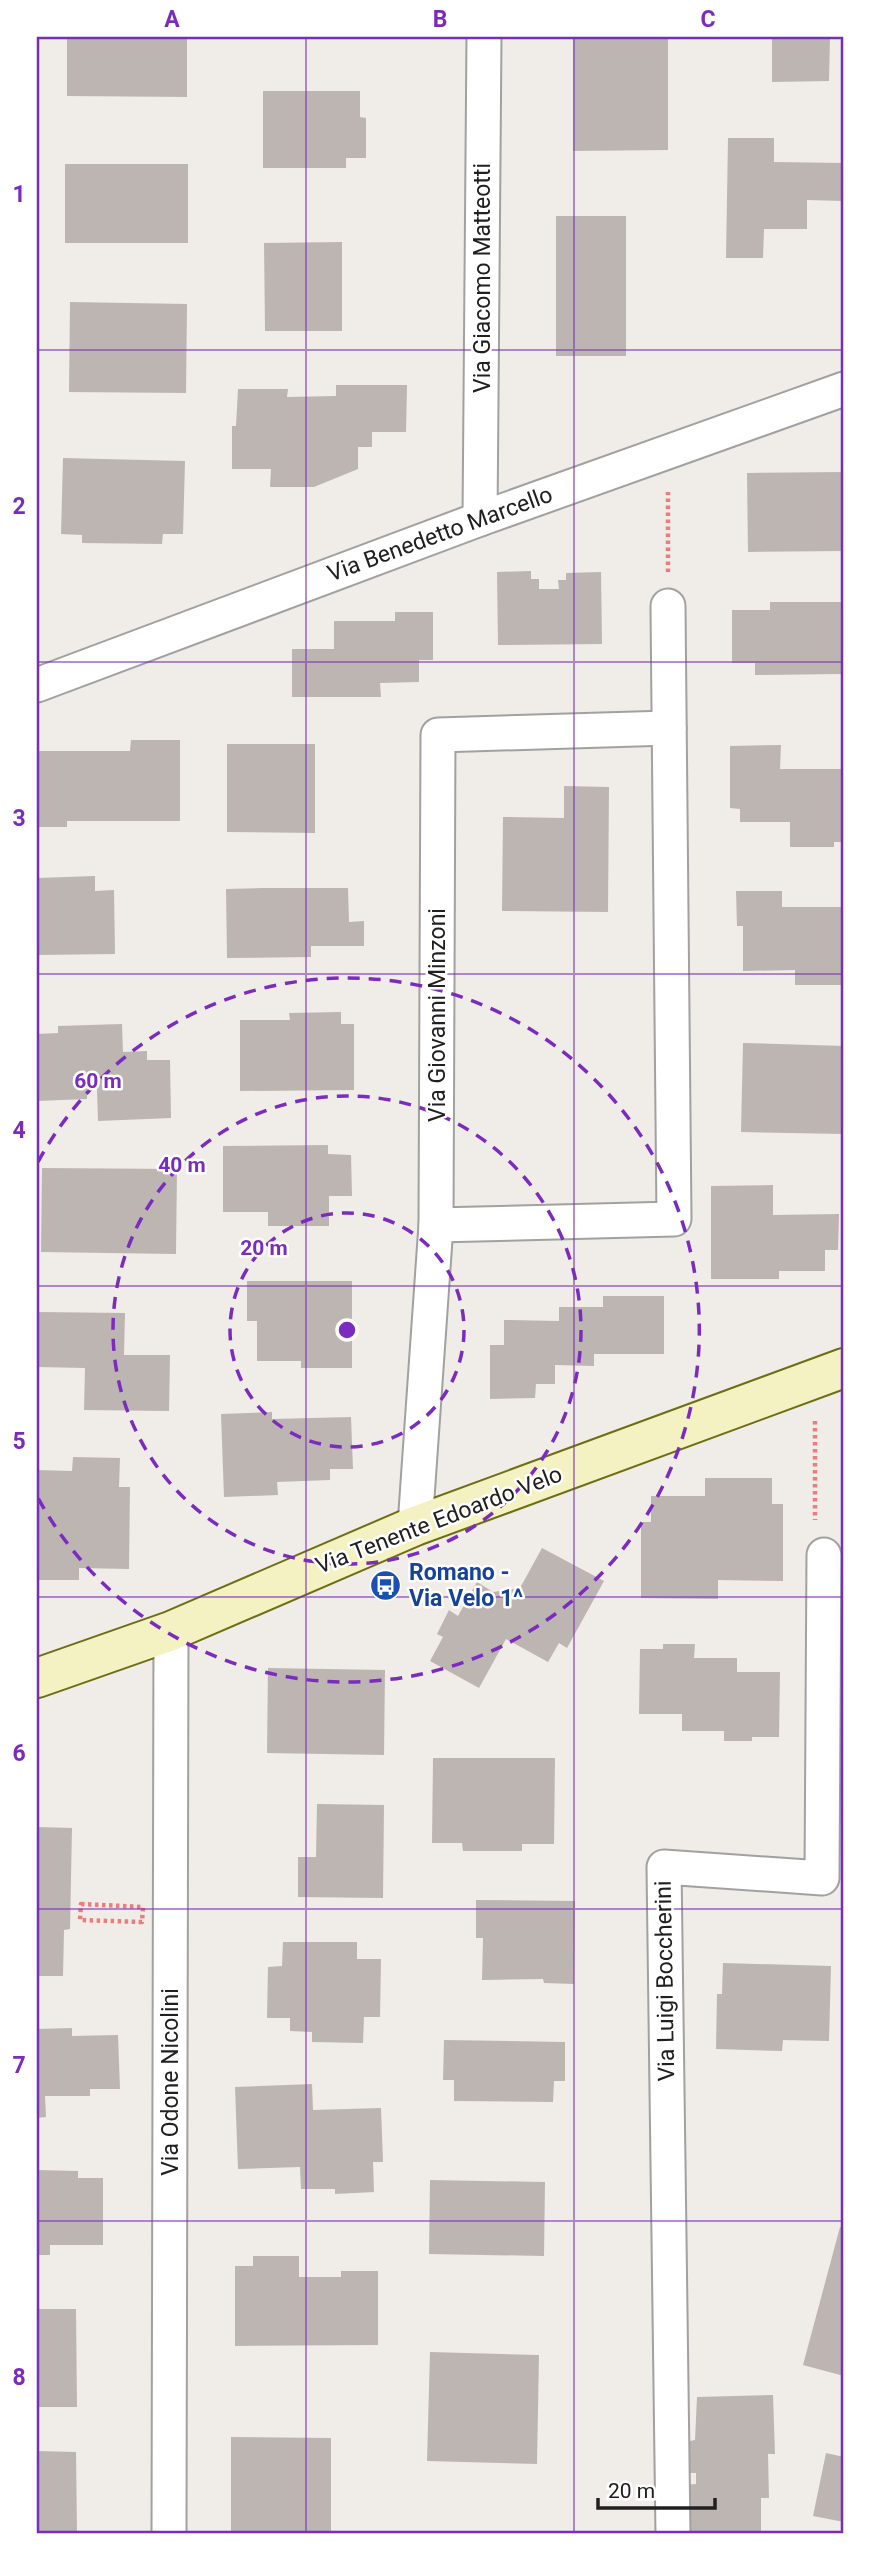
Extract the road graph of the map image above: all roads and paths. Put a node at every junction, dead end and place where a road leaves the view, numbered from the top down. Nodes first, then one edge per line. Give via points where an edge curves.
1 (484, 37) edge
2 (844, 389) edge
3 (668, 492) dead end
4 (480, 519) junction
5 (668, 606) joint
6 (37, 685) edge
7 (669, 728) junction
8 (436, 1224) junction
9 (830, 1373) edge
10 (415, 1526) junction
11 (824, 1555) joint
12 (171, 1631) junction
13 (37, 1678) edge
14 (80, 1920) joint
15 (169, 2534) edge
16 (673, 2534) edge

1 - 4 street, Via Giacomo Matteotti
2 - 4 street, Via Benedetto Marcello
3 - 5 path
4 - 6 street, Via Benedetto Marcello
5 - 7 street
7 - 8 street, Via Giovanni Minzoni via 438,735
7 - 8 street via 674,1219
8 - 10 street, Via Giovanni Minzoni
9 - 10 street, Via Tenente Edoardo Velo
9 - 11 path via 815,1529
10 - 12 street, Via Tenente Edoardo Velo
11 - 16 street, Via Luigi Boccherini via 822,1878 664,1867
12 - 13 street, Via Tenente Edoardo Velo
12 - 15 street, Via Odone Nicolini
14 - 14 path via 80,1904 143,1906 142,1922

